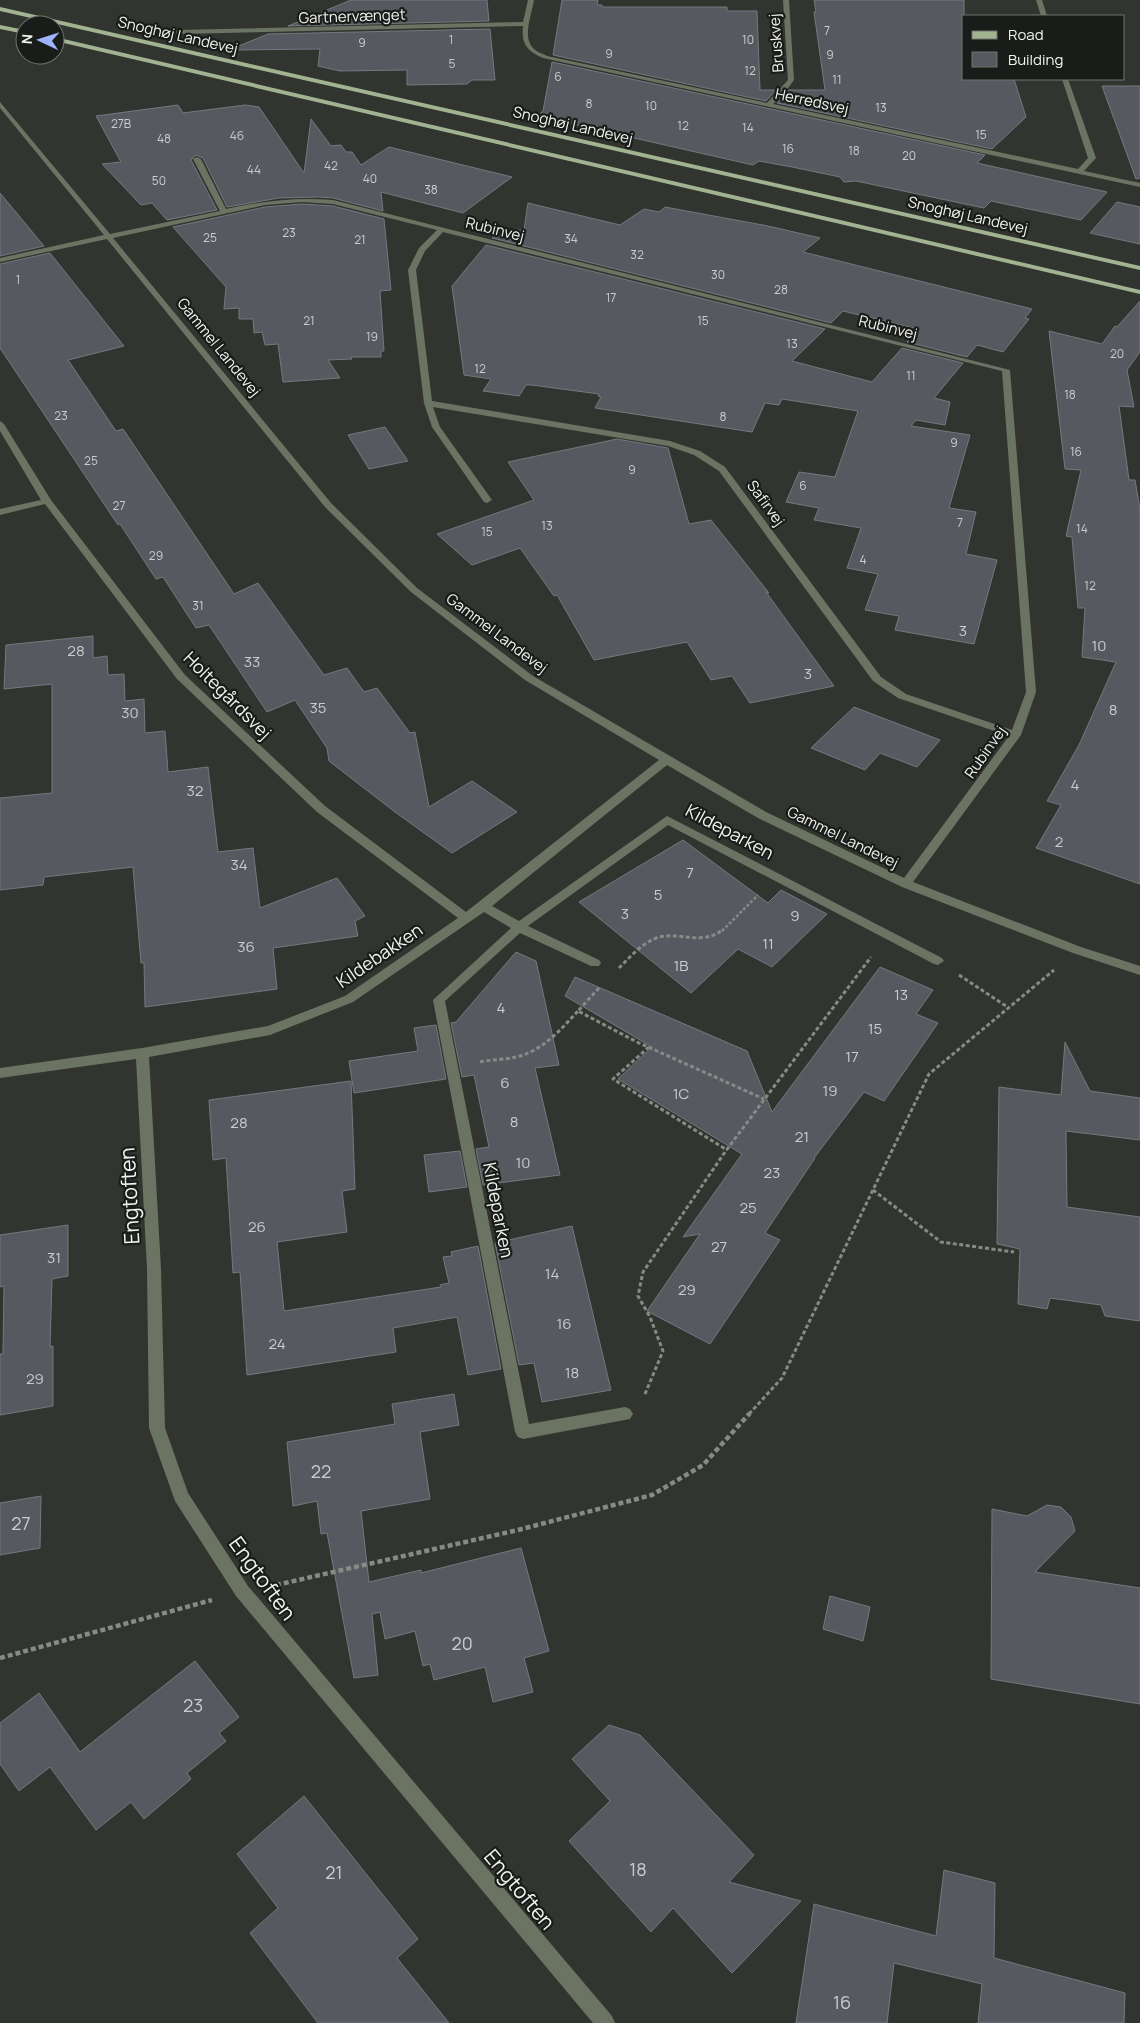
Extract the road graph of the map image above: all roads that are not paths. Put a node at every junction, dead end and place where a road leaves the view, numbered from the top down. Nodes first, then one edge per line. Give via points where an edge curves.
1 (531, 0) edge
2 (786, 0) edge
3 (1039, 0) edge
4 (0, 9) edge
5 (1044, 15) edge
6 (526, 24) junction
7 (0, 27) edge
8 (15, 30) edge
9 (178, 32) dead end
10 (65, 41) edge
11 (1065, 80) edge
12 (0, 104) edge
13 (768, 105) junction
14 (197, 159) dead end
15 (1080, 171) junction
16 (1140, 185) edge
17 (224, 212) junction
18 (441, 230) junction
19 (110, 237) junction
20 (0, 260) edge
21 (1140, 268) edge
22 (1140, 292) edge
23 (428, 403) junction
24 (0, 424) edge
25 (487, 500) dead end
26 (47, 501) junction
27 (0, 512) edge
28 (1016, 735) junction
29 (666, 760) junction
30 (906, 884) junction
31 (484, 906) junction
32 (466, 918) junction
33 (519, 927) junction
34 (938, 961) road end
35 (595, 963) dead end
36 (1140, 971) edge
37 (142, 1053) junction
38 (0, 1072) edge
39 (625, 1414) road end
40 (605, 2023) edge

1 - 6 street, Herredsvej
2 - 13 street, Bruskvej via 791,80
3 - 5 street
4 - 21 main road, Snoghøj Landevej
6 - 9 street, Gartnervænget
6 - 13 street, Herredsvej via 525,42 530,50 545,57
7 - 8 main road
10 - 22 main road, Snoghøj Landevej
11 - 15 street via 1092,158
12 - 19 street, Gammel Landevej
13 - 15 street, Herredsvej
14 - 17 street
15 - 16 street, Herredsvej
17 - 18 street, Rubinvej via 265,203 333,202
17 - 19 street, Rubinvej
18 - 23 street via 422,250 412,270
18 - 28 street, Rubinvej via 1006,370 1031,692
19 - 20 street, Rubinvej
19 - 29 street, Gammel Landevej via 328,505 414,590 529,678
23 - 25 street via 436,427
23 - 28 street, Safirvej via 670,444 697,453 722,469 878,679 902,696
24 - 26 street, Holtegårdsvej
26 - 27 street
26 - 32 street, Holtegårdsvej via 181,677 321,809
28 - 30 street, Rubinvej
29 - 30 street, Gammel Landevej via 762,815
29 - 31 street, Kildebakken
30 - 36 street, Gammel Landevej
31 - 32 street, Kildebakken
31 - 33 street
32 - 37 street, Kildebakken via 349,999 270,1030
33 - 34 street, Kildeparken via 667,820
33 - 35 street
33 - 39 street, Kildeparken via 439,1000 523,1432
37 - 38 street, Kildebakken
37 - 40 street, Engtoften via 154,1269 157,1428 181,1496 242,1592

